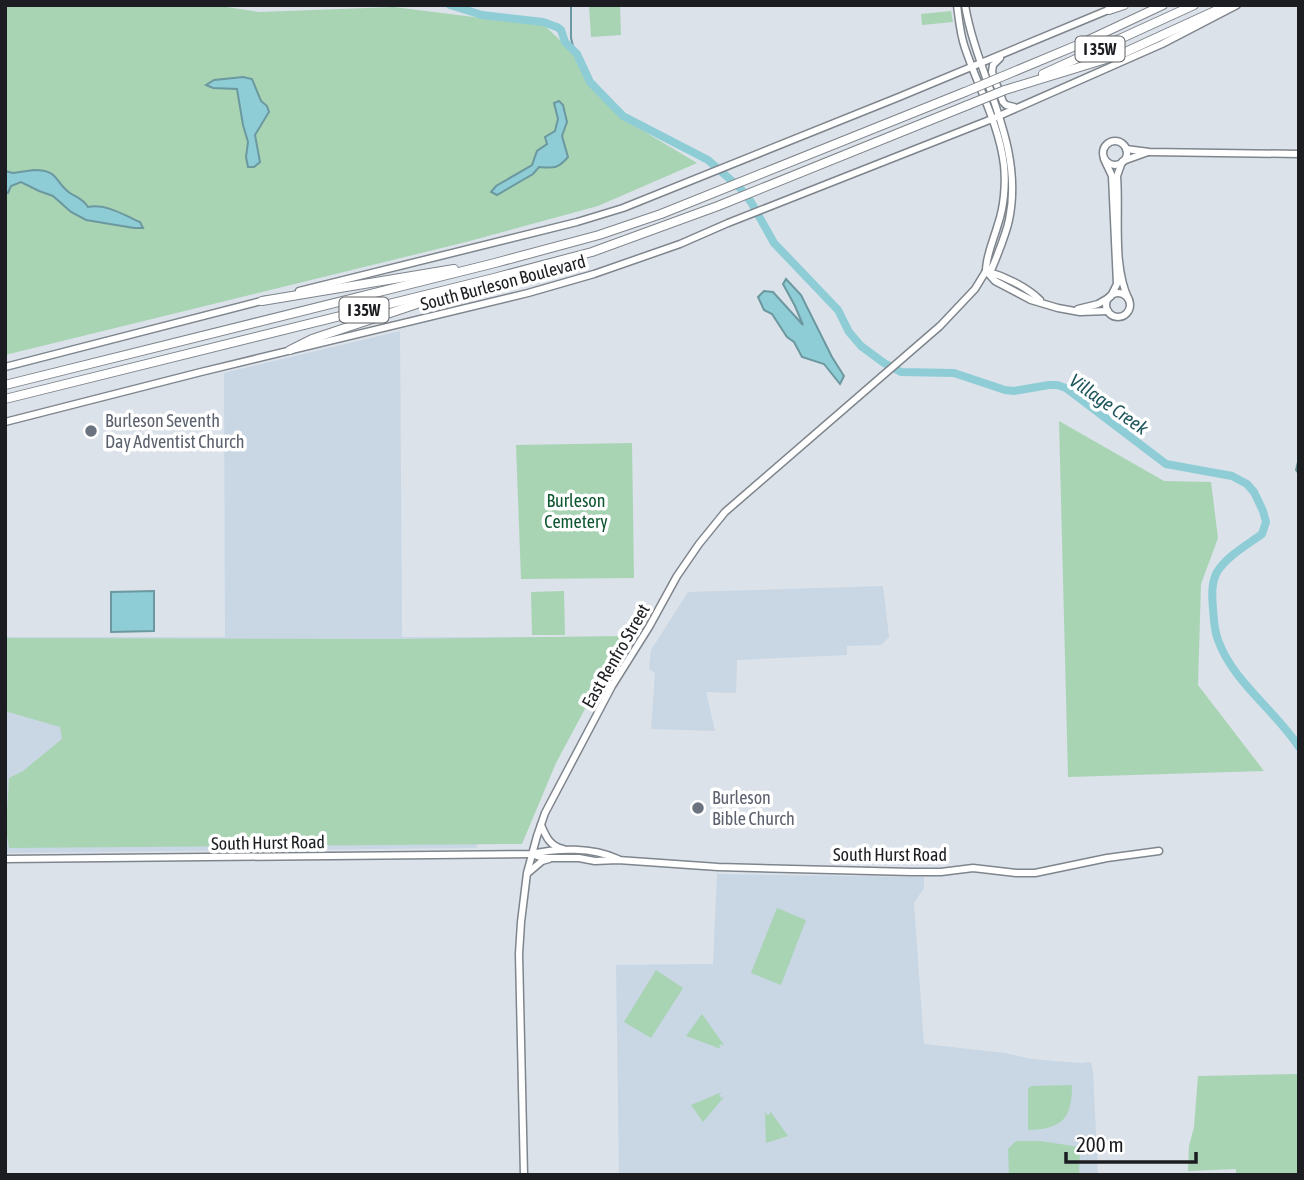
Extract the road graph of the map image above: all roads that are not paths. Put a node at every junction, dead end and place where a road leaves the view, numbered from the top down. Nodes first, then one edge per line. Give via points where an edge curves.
1 (957, 5) edge
2 (965, 5) edge
3 (1118, 5) edge
4 (1124, 5) edge
5 (1163, 5) edge
6 (1194, 5) edge
7 (1228, 5) edge
8 (1237, 5) edge
9 (1109, 10) junction
10 (1004, 54) junction
11 (980, 64) junction
12 (972, 67) junction
13 (1005, 90) junction
14 (1016, 108) junction
15 (999, 115) junction
16 (992, 119) junction
17 (1126, 149) junction
18 (1149, 152) junction
19 (1299, 154) edge
20 (1104, 159) junction
21 (1122, 162) junction
22 (1004, 166) junction
23 (1011, 203) junction
24 (495, 263) junction
25 (986, 271) junction
26 (494, 278) junction
27 (1110, 296) junction
28 (1129, 300) junction
29 (261, 301) junction
30 (1069, 310) junction
31 (1108, 311) junction
32 (290, 350) junction
33 (5, 367) edge
34 (5, 385) edge
35 (5, 399) edge
36 (5, 422) edge
37 (541, 824) junction
38 (568, 851) junction
39 (1159, 851) dead end
40 (531, 854) junction
41 (555, 858) junction
42 (5, 859) edge
43 (618, 860) junction
44 (527, 873) junction
45 (524, 1175) edge

1 - 12 main road, East Renfro Street
2 - 11 main road
3 - 9 main road
4 - 9 highway
5 - 24 highway, I 35W, bridge via 1001,77 708,195 612,231
6 - 13 highway, I 35W
7 - 13 highway via 1119,55
8 - 14 main road, South Burleson Boulevard via 1162,44
9 - 10 main road
10 - 11 main road
10 - 14 main road via 992,72 1003,102
11 - 12 main road
11 - 15 main road, East Renfro Street
12 - 16 main road, East Renfro Street
12 - 29 main road via 623,208
13 - 26 highway, I 35W, bridge via 718,206 592,252
14 - 15 main road, South Burleson Boulevard
15 - 16 main road, South Burleson Boulevard
15 - 23 main road, East Renfro Street via 1012,171
16 - 22 main road, East Renfro Street
16 - 32 main road, South Burleson Boulevard via 594,274
17 - 18 main road
17 - 20 main road via 1117,141 1110,142 1104,148
17 - 21 main road
18 - 19 main road
18 - 21 main road
20 - 21 main road via 1113,165
20 - 27 main road via 1113,186 1117,284
21 - 28 main road via 1117,176 1120,271
22 - 23 main road
22 - 25 main road, East Renfro Street via 1000,220
23 - 25 main road, East Renfro Street via 1007,229 992,268
24 - 29 highway
24 - 34 highway, I 35W
25 - 30 main road via 995,281 1031,300
25 - 37 main road, East Renfro Street via 960,307 725,512 699,544 612,686
26 - 32 highway
26 - 35 highway, I 35W
27 - 28 main road via 1120,293
27 - 30 main road via 1098,304
27 - 31 main road
28 - 31 main road via 1129,312 1122,317
29 - 33 main road
30 - 31 main road
32 - 36 main road, South Burleson Boulevard
37 - 38 main road via 551,843
37 - 40 main road, East Renfro Street
38 - 40 main road, South Hurst Road
38 - 43 main road, South Hurst Road
39 - 43 main road, South Hurst Road via 1035,873
40 - 41 main road, South Hurst Road
40 - 42 main road, South Hurst Road
40 - 44 main road, East Renfro Street
41 - 43 main road, South Hurst Road
41 - 44 main road
44 - 45 main road, East Renfro Street via 519,954

